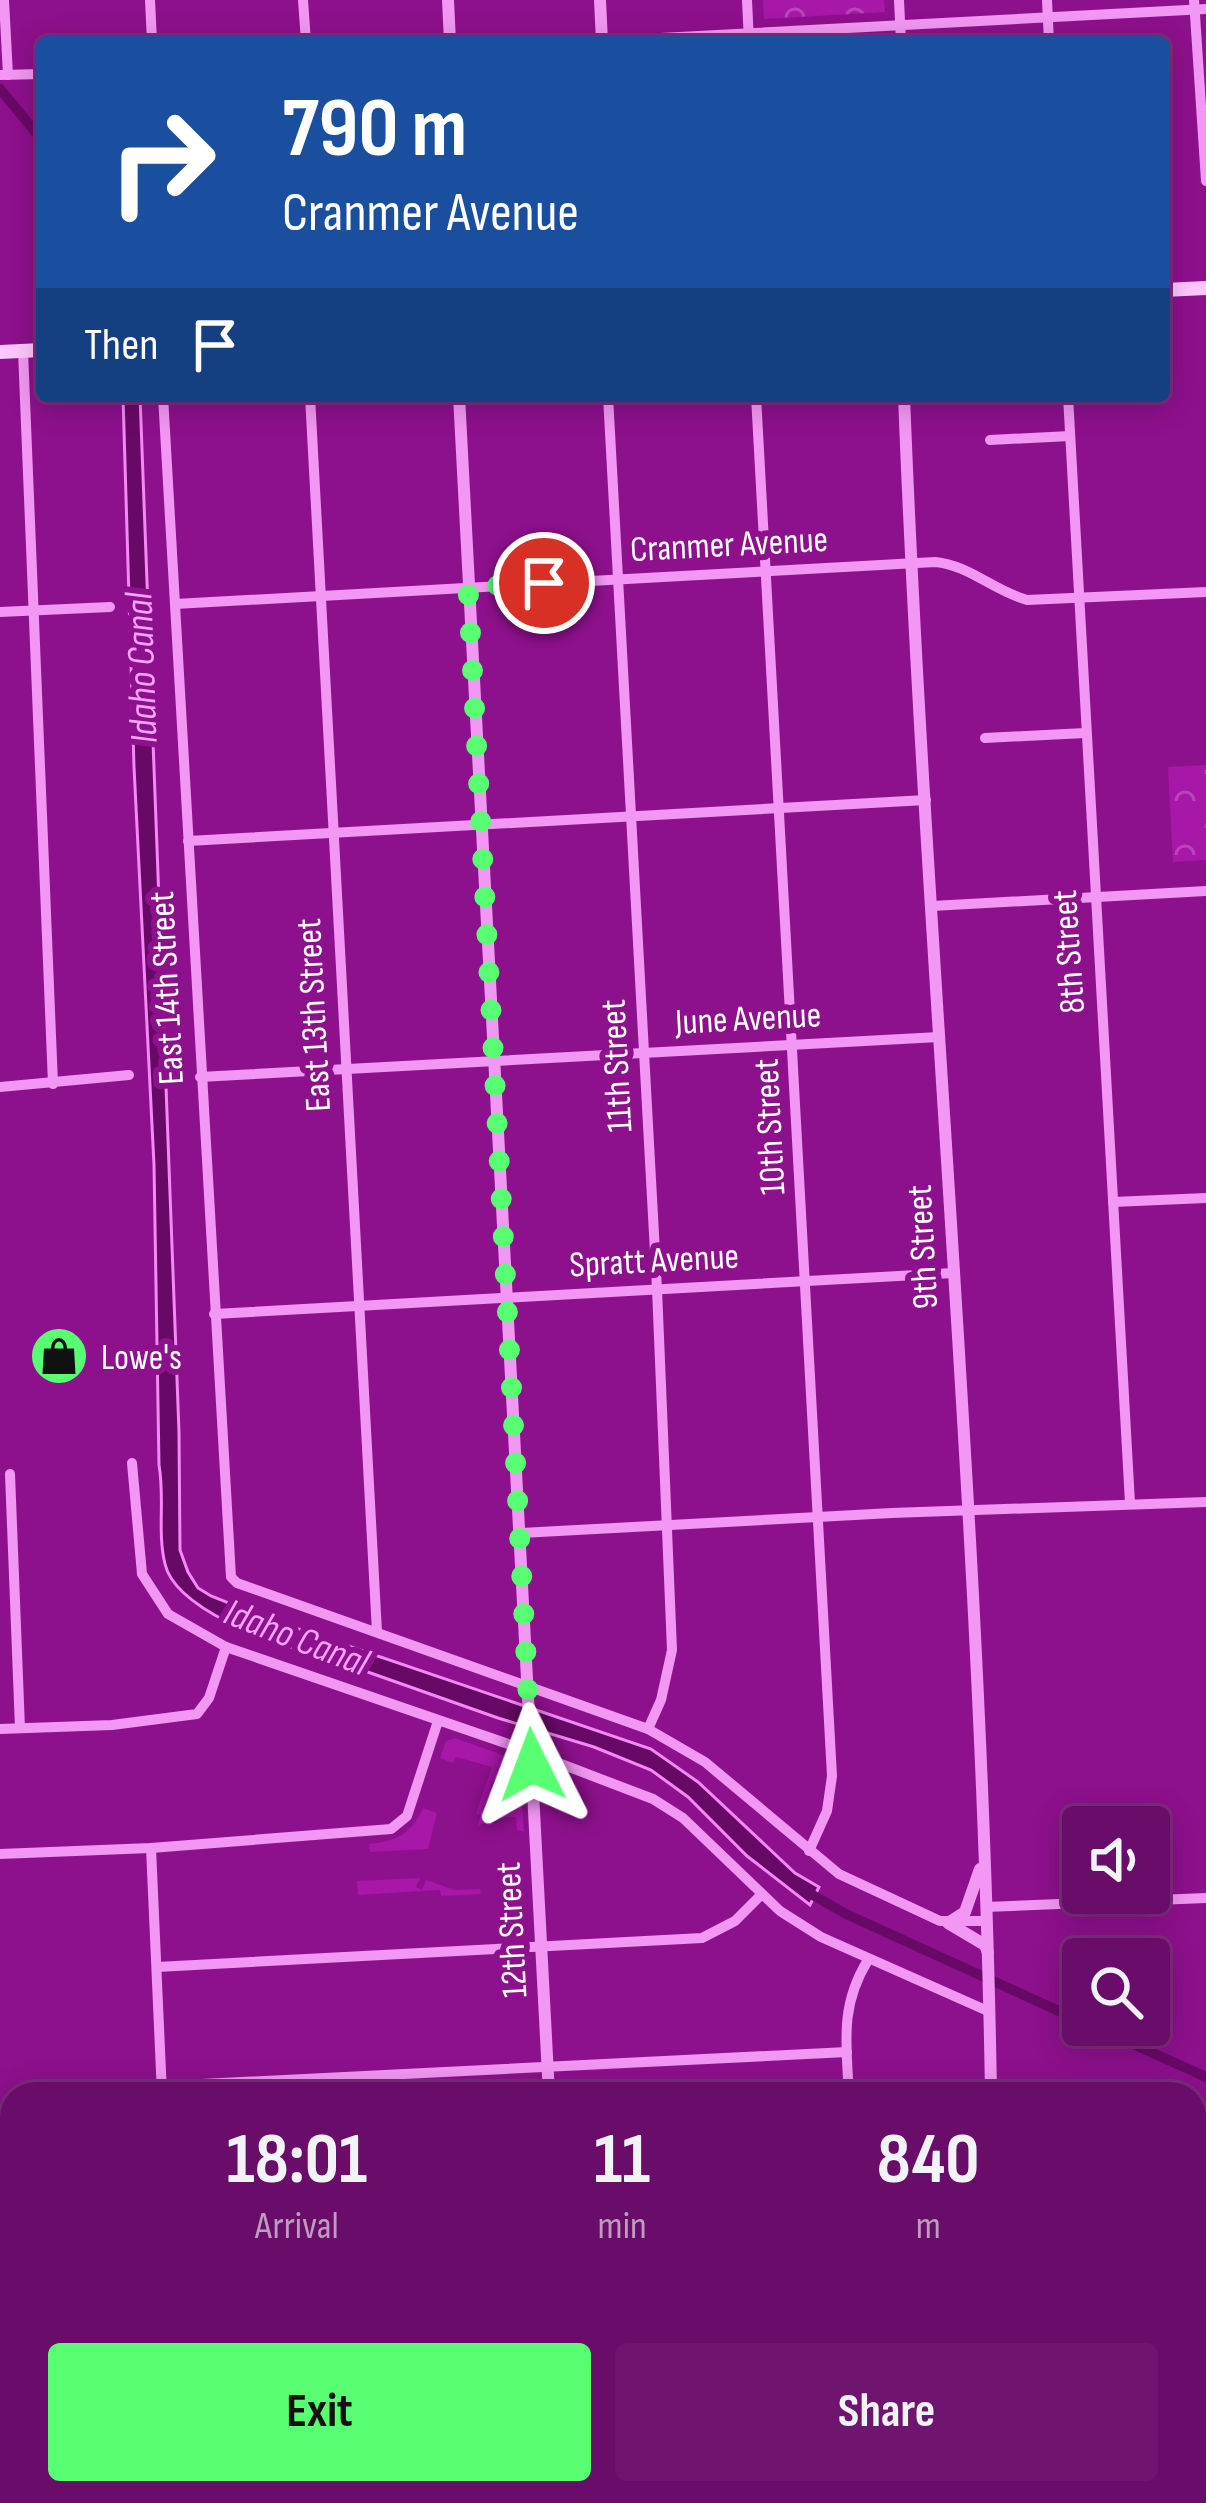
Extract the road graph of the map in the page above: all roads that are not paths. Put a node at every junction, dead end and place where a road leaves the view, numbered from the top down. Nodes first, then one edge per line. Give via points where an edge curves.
1 (4, 0) edge
2 (150, 0) edge
3 (303, 0) edge
4 (448, 0) edge
5 (600, 0) edge
6 (747, 0) edge
7 (899, 0) edge
8 (1047, 0) edge
9 (1198, 6) edge
10 (1048, 17) junction
11 (900, 25) junction
12 (152, 36) edge
13 (305, 36) edge
14 (449, 36) edge
15 (602, 36) edge
16 (748, 36) edge
17 (771, 36) edge
18 (901, 36) edge
19 (1049, 36) edge
20 (36, 74) edge
21 (4, 75) edge
22 (1206, 181) edge
23 (1206, 288) edge
24 (1170, 290) edge
25 (36, 350) edge
26 (23, 351) junction
27 (0, 352) edge
28 (163, 402) edge
29 (310, 402) edge
30 (459, 402) edge
31 (608, 402) edge
32 (755, 402) edge
33 (904, 402) edge
34 (1068, 402) edge
35 (1070, 436) junction
36 (990, 440) dead end
37 (914, 564) junction
38 (764, 570) junction
39 (619, 579) junction
40 (468, 587) junction
41 (1206, 592) edge
42 (321, 595) junction
43 (1078, 598) junction
44 (175, 604) junction
45 (110, 607) dead end
46 (34, 610) junction
47 (0, 611) edge
48 (1085, 733) junction
49 (985, 738) dead end
50 (926, 800) junction
51 (778, 808) junction
52 (632, 815) junction
53 (482, 825) junction
54 (332, 832) junction
55 (188, 841) junction
56 (1206, 891) edge
57 (1094, 897) junction
58 (932, 906) junction
59 (939, 1037) junction
60 (793, 1046) junction
61 (645, 1052) junction
62 (495, 1061) junction
63 (345, 1068) junction
64 (129, 1075) dead end
65 (200, 1077) junction
66 (53, 1084) junction
67 (0, 1087) edge
68 (1206, 1198) edge
69 (1113, 1202) junction
70 (953, 1273) junction
71 (806, 1282) junction
72 (657, 1289) junction
73 (507, 1298) junction
74 (360, 1306) junction
75 (214, 1314) junction
76 (132, 1463) dead end
77 (10, 1474) dead end
78 (1206, 1502) edge
79 (1130, 1503) junction
80 (967, 1510) junction
81 (818, 1516) junction
82 (666, 1525) junction
83 (521, 1533) junction
84 (377, 1631) junction
85 (226, 1647) junction
86 (528, 1685) junction
87 (438, 1721) junction
88 (20, 1728) junction
89 (648, 1729) junction
90 (0, 1730) edge
91 (531, 1753) junction
92 (151, 1848) junction
93 (809, 1851) junction
94 (0, 1854) edge
95 (984, 1858) junction
96 (761, 1895) junction
97 (1206, 1898) edge
98 (986, 1914) junction
99 (948, 1923) junction
100 (541, 1946) junction
101 (988, 1954) junction
102 (868, 1960) junction
103 (157, 1966) junction
104 (990, 2012) junction
105 (847, 2052) junction
106 (548, 2066) junction
107 (162, 2082) edge
108 (291, 2082) edge
109 (549, 2082) edge
110 (848, 2082) edge
111 (991, 2082) edge

1 - 21 street
2 - 12 street
3 - 13 street
4 - 14 street
5 - 15 street
6 - 16 street
7 - 11 street
8 - 10 street
9 - 10 street
9 - 22 street
10 - 11 street
10 - 19 street
11 - 17 street
11 - 18 street
20 - 21 street
23 - 24 main road
25 - 26 main road
26 - 27 main road
26 - 46 street
28 - 44 street, East 14th Street
29 - 42 street, East 13th Street
30 - 40 street, 12th Street
31 - 39 street, 11th Street
32 - 38 street, 10th Street
33 - 37 street, 9th Street
34 - 35 street, 8th Street
35 - 36 street
35 - 43 street, 8th Street
37 - 38 street, Cranmer Avenue
37 - 43 street, Cranmer Avenue via 948,563 1027,600
37 - 50 street, 9th Street
38 - 39 street, Cranmer Avenue
38 - 51 street, 10th Street
39 - 40 street, Cranmer Avenue
39 - 52 street, 11th Street
40 - 42 street, Cranmer Avenue
40 - 53 street, 12th Street
41 - 43 street, Cranmer Avenue
42 - 44 street, Cranmer Avenue
42 - 54 street, East 13th Street
43 - 48 street, 8th Street
44 - 55 street, East 14th Street
45 - 46 street
46 - 47 street
46 - 66 street
48 - 49 street
48 - 57 street, 8th Street
50 - 51 street
50 - 58 street, 9th Street
51 - 52 street
51 - 60 street, 10th Street
52 - 53 street
52 - 61 street, 11th Street
53 - 54 street
53 - 62 street, 12th Street
54 - 55 street
54 - 63 street, East 13th Street
55 - 65 street, East 14th Street
56 - 57 street
57 - 58 street
57 - 69 street, 8th Street
58 - 59 street, 9th Street
59 - 60 street, June Avenue
59 - 70 street, 9th Street
60 - 61 street, June Avenue
60 - 71 street, 10th Street
61 - 62 street, June Avenue
61 - 72 street, 11th Street
62 - 63 street, June Avenue
62 - 73 street, 12th Street
63 - 65 street, June Avenue
63 - 74 street, East 13th Street
64 - 66 street
65 - 75 street, East 14th Street
66 - 67 street
68 - 69 street
69 - 79 street, 8th Street
70 - 71 street, Spratt Avenue
70 - 80 street, 9th Street
71 - 72 street, Spratt Avenue
71 - 81 street, 10th Street
72 - 73 street, Spratt Avenue
72 - 82 street, 11th Street
73 - 74 street, Spratt Avenue
73 - 83 street, 12th Street
74 - 75 street, Spratt Avenue
74 - 84 street, East 13th Street
75 - 84 street, East 14th Street via 231,1577
76 - 85 street via 137,1553 151,1592 168,1614
77 - 88 street
78 - 79 street
79 - 80 street
80 - 81 street
80 - 95 street, 9th Street
81 - 82 street
81 - 93 street, 10th Street via 832,1776
82 - 83 street
82 - 89 street, 11th Street via 672,1650
83 - 86 street, 12th Street
84 - 86 street
85 - 87 street
85 - 88 street via 197,1714
86 - 89 street
86 - 91 street, 12th Street
87 - 91 street
87 - 92 street via 407,1816 391,1829
88 - 90 street
89 - 93 street via 705,1762
91 - 96 street via 668,1807
91 - 100 street, 12th Street
92 - 94 street
92 - 103 street
93 - 99 street via 839,1874
95 - 98 street, 9th Street
95 - 99 street via 965,1912
96 - 100 street via 702,1938
96 - 102 street
97 - 98 street
98 - 99 street
98 - 101 street, 9th Street
99 - 101 street
100 - 103 street
100 - 106 street, 12th Street
101 - 104 street, 9th Street
102 - 104 street
102 - 105 street via 852,1986
103 - 107 street
104 - 111 street, 9th Street
105 - 106 street
105 - 110 street
106 - 108 street
106 - 109 street, 12th Street

